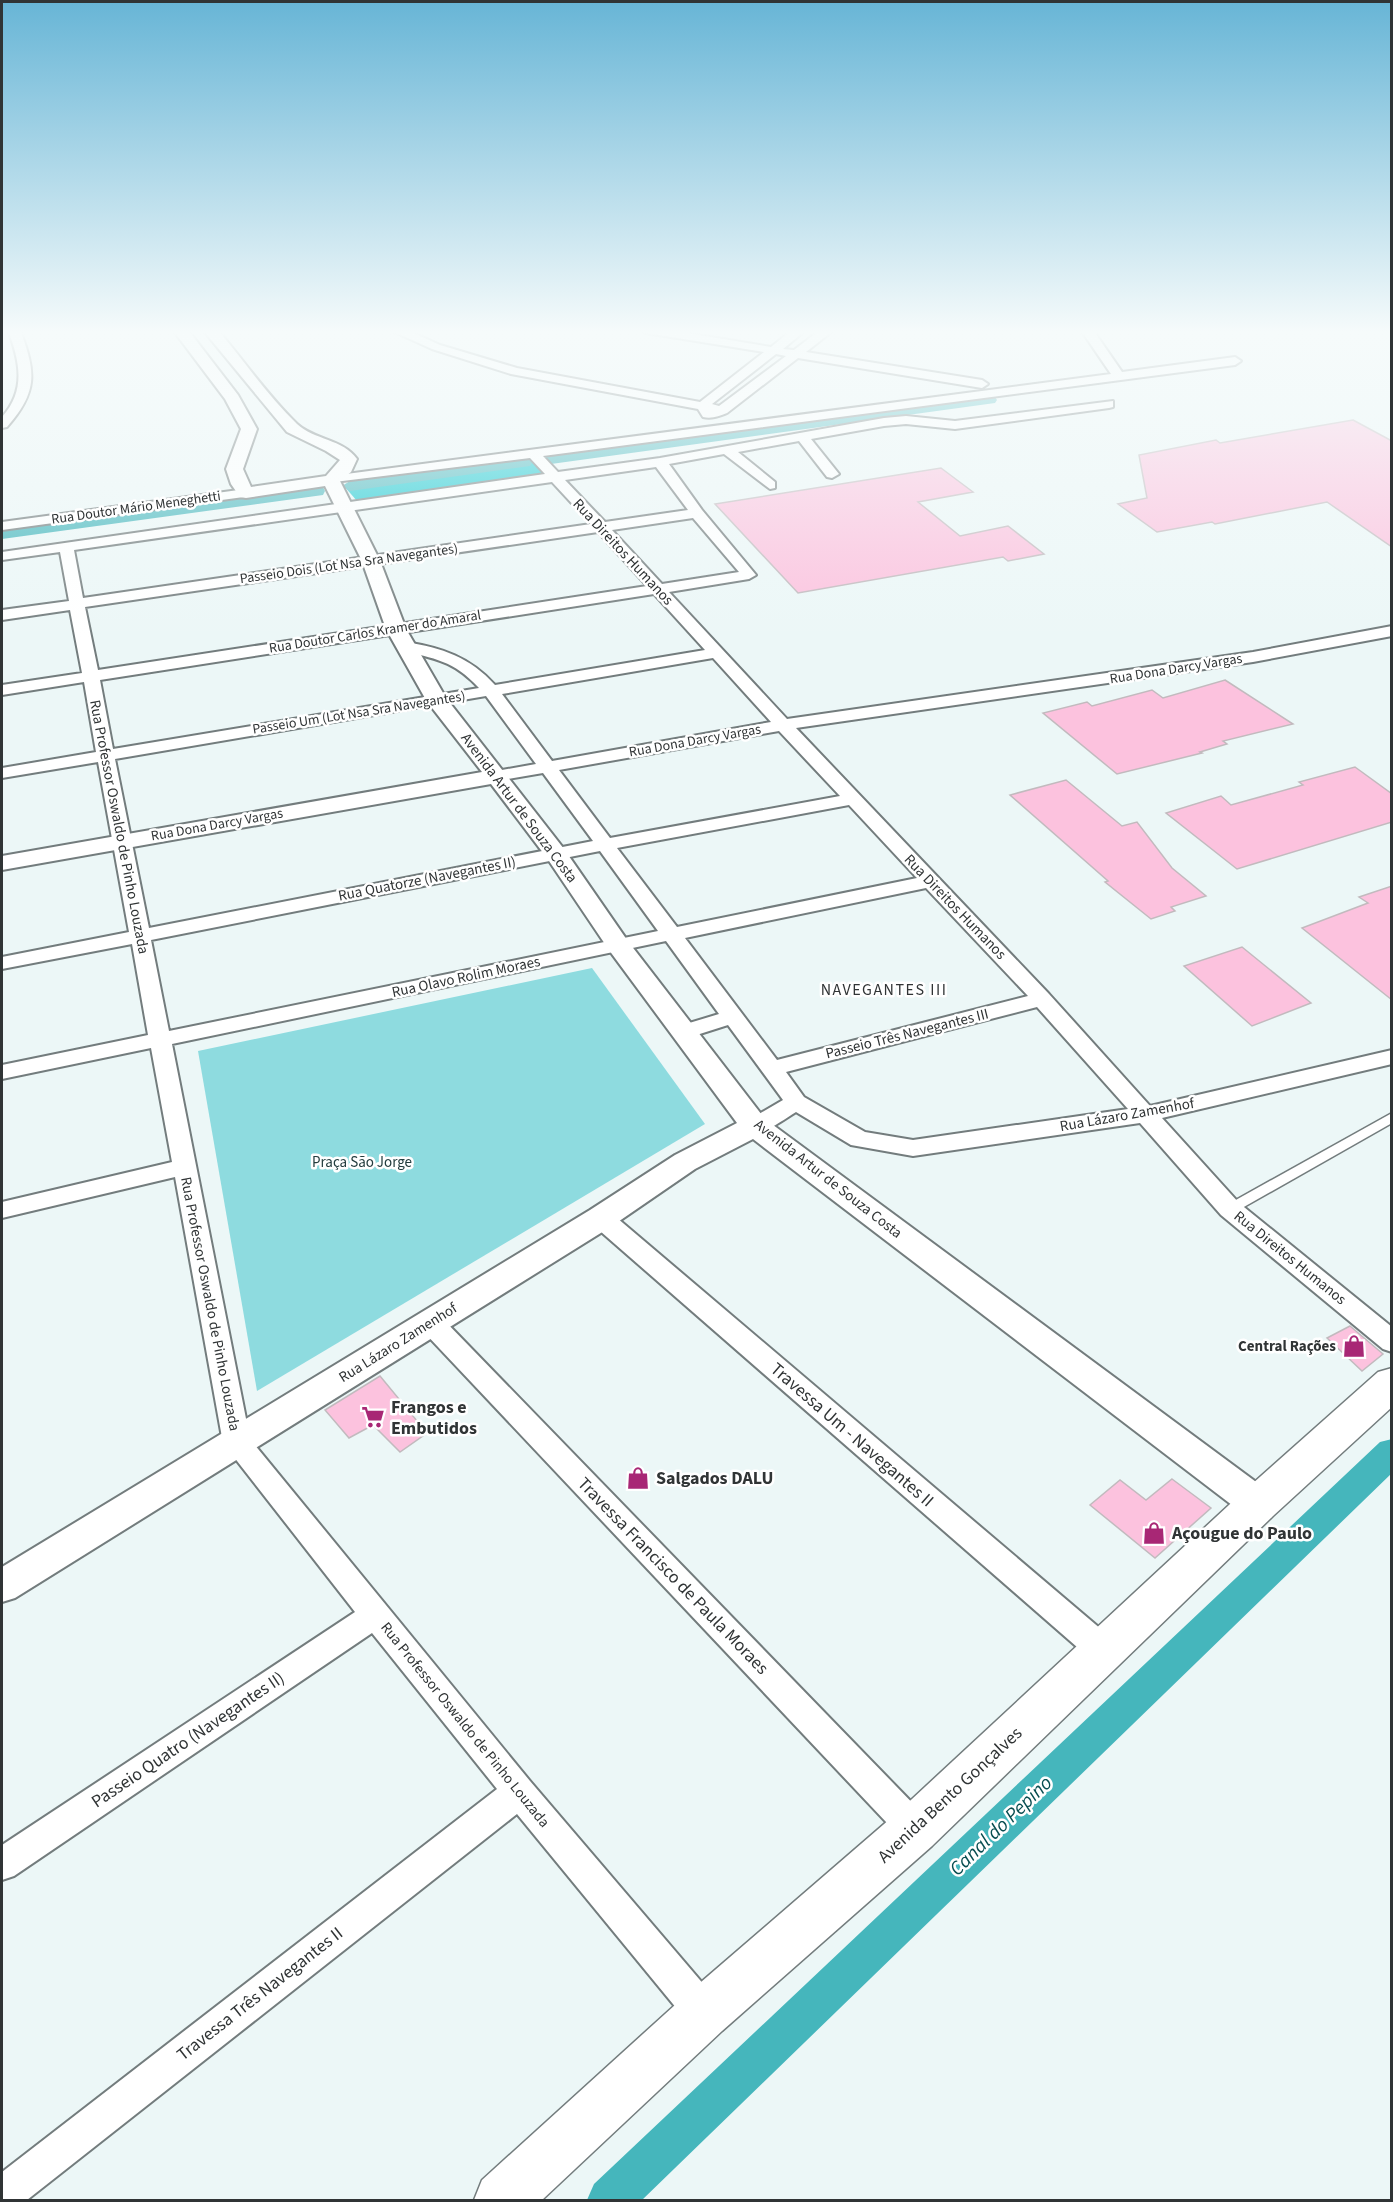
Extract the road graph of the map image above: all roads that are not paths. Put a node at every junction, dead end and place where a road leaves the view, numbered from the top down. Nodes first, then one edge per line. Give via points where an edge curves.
1 (247, 433) edge
2 (301, 433) edge
3 (656, 433) edge
4 (821, 433) edge
5 (802, 436) junction
6 (727, 450) junction
7 (534, 454) junction
8 (660, 462) junction
9 (832, 474) dead end
10 (554, 477) junction
11 (331, 480) junction
12 (770, 485) dead end
13 (246, 493) junction
14 (347, 507) junction
15 (697, 513) junction
16 (2, 526) edge
17 (600, 528) junction
18 (66, 547) junction
19 (2, 556) edge
20 (371, 561) junction
21 (656, 588) junction
22 (76, 604) junction
23 (2, 615) edge
24 (396, 629) junction
25 (1392, 631) edge
26 (406, 647) junction
27 (715, 653) junction
28 (90, 676) junction
29 (2, 690) edge
30 (437, 700) junction
31 (783, 725) junction
32 (105, 755) junction
33 (547, 767) junction
34 (2, 772) edge
35 (497, 776) junction
36 (854, 800) junction
37 (122, 842) junction
38 (603, 845) junction
39 (556, 854) junction
40 (2, 863) edge
41 (930, 881) junction
42 (669, 935) junction
43 (140, 936) junction
44 (618, 945) junction
45 (2, 963) edge
46 (1042, 999) junction
47 (731, 1017) junction
48 (684, 1032) junction
49 (160, 1039) junction
50 (1392, 1057) edge
51 (771, 1069) junction
52 (2, 1072) edge
53 (796, 1102) junction
54 (1148, 1114) junction
55 (1392, 1118) edge
56 (755, 1126) junction
57 (184, 1167) junction
58 (1230, 1209) junction
59 (2, 1210) edge
60 (600, 1218) junction
61 (431, 1323) junction
62 (1392, 1342) edge
63 (1392, 1383) edge
64 (237, 1443) junction
65 (1258, 1504) junction
66 (2, 1586) edge
67 (375, 1615) junction
68 (1104, 1651) junction
69 (519, 1792) junction
70 (915, 1829) junction
71 (2, 1864) edge
72 (704, 2013) junction
73 (2, 2196) edge
74 (502, 2200) edge

1 - 13 street via 233,468 234,479
2 - 11 street via 349,459
3 - 7 street, Rua Doutor Mário Meneghetti
4 - 5 street, Rua Doutor Mário Meneghetti
5 - 6 street, Rua Doutor Mário Meneghetti
5 - 9 street
6 - 8 street, Rua Doutor Mário Meneghetti
6 - 12 street
7 - 10 street, Rua Direitos Humanos
7 - 11 street, Rua Doutor Mário Meneghetti
8 - 10 street, Rua Doutor Mário Meneghetti
8 - 15 street
10 - 14 street, Rua Doutor Mário Meneghetti
10 - 17 street, Rua Direitos Humanos
11 - 13 street, Rua Doutor Mário Meneghetti
11 - 14 street, Avenida Artur de Souza Costa
13 - 16 street, Rua Doutor Mário Meneghetti
14 - 18 street, Rua Doutor Mário Meneghetti
14 - 20 street, Avenida Artur de Souza Costa
15 - 17 street, Passeio Dois (Lot Nsa Sra Navegantes)
15 - 21 street, Rua Doutor Carlos Kramer do Amaral via 749,575
17 - 20 street, Passeio Dois (Lot Nsa Sra Navegantes)
17 - 21 street, Rua Direitos Humanos
18 - 19 street, Rua Doutor Mário Meneghetti
18 - 22 street, Rua Professor Oswaldo de Pinho Louzada
20 - 22 street, Passeio Dois (Lot Nsa Sra Navegantes)
20 - 24 street, Avenida Artur de Souza Costa
21 - 24 street, Rua Doutor Carlos Kramer do Amaral
21 - 27 street, Rua Direitos Humanos
22 - 23 street, Passeio Dois (Lot Nsa Sra Navegantes)
22 - 28 street, Rua Professor Oswaldo de Pinho Louzada
24 - 26 street, Avenida Artur de Souza Costa
24 - 28 street, Rua Doutor Carlos Kramer do Amaral
25 - 31 street, Rua Dona Darcy Vargas via 1241,659
26 - 30 street, Avenida Artur de Souza Costa
26 - 33 street via 453,657 469,666
27 - 30 street, Passeio Um (Lot Nsa Sra Navegantes)
27 - 31 street, Rua Direitos Humanos
28 - 29 street, Rua Doutor Carlos Kramer do Amaral
28 - 32 street, Rua Professor Oswaldo de Pinho Louzada
30 - 32 street, Passeio Um (Lot Nsa Sra Navegantes)
30 - 35 street, Avenida Artur de Souza Costa
31 - 33 street, Rua Dona Darcy Vargas
31 - 36 street, Rua Direitos Humanos
32 - 34 street, Passeio Um (Lot Nsa Sra Navegantes)
32 - 37 street, Rua Professor Oswaldo de Pinho Louzada
33 - 35 street, Rua Dona Darcy Vargas
33 - 38 street
35 - 37 street, Rua Dona Darcy Vargas
35 - 39 street, Avenida Artur de Souza Costa
36 - 38 street, Rua Quatorze (Navegantes II)
36 - 41 street, Rua Direitos Humanos
37 - 40 street, Rua Dona Darcy Vargas
37 - 43 street, Rua Professor Oswaldo de Pinho Louzada
38 - 39 street, Rua Quatorze (Navegantes II)
38 - 42 street
39 - 43 street, Rua Quatorze (Navegantes II)
39 - 44 street, Avenida Artur de Souza Costa
41 - 42 street, Rua Olavo Rolim Moraes
41 - 46 street, Rua Direitos Humanos
42 - 44 street, Rua Olavo Rolim Moraes
42 - 47 street
43 - 45 street, Rua Quatorze (Navegantes II)
43 - 49 street, Rua Professor Oswaldo de Pinho Louzada
44 - 48 street, Avenida Artur de Souza Costa
44 - 49 street, Rua Olavo Rolim Moraes
46 - 51 street, Passeio Três Navegantes III
46 - 54 street, Rua Direitos Humanos
47 - 48 street
47 - 51 street
48 - 56 street, Avenida Artur de Souza Costa
49 - 52 street, Rua Olavo Rolim Moraes
49 - 57 street, Rua Professor Oswaldo de Pinho Louzada
50 - 54 street, Rua Lázaro Zamenhof
51 - 53 street
53 - 54 street, Rua Lázaro Zamenhof via 859,1139 914,1148
53 - 56 street, Rua Lázaro Zamenhof
54 - 58 street, Rua Direitos Humanos
55 - 58 lane
56 - 60 street, Rua Lázaro Zamenhof via 685,1162
56 - 65 street, Avenida Artur de Souza Costa
57 - 59 street
57 - 64 street, Rua Professor Oswaldo de Pinho Louzada
58 - 62 street, Rua Direitos Humanos
60 - 61 street, Rua Lázaro Zamenhof
60 - 68 street, Travessa Um - Navegantes II
61 - 64 street, Rua Lázaro Zamenhof
61 - 70 street, Travessa Francisco de Paula Moraes
63 - 65 main road, Avenida Bento Gonçalves
64 - 66 street, Rua Lázaro Zamenhof
64 - 67 street, Rua Professor Oswaldo de Pinho Louzada
65 - 68 main road, Avenida Bento Gonçalves
67 - 69 street, Rua Professor Oswaldo de Pinho Louzada
67 - 71 street, Passeio Quatro (Navegantes II)
68 - 70 main road, Avenida Bento Gonçalves
69 - 72 street, Rua Professor Oswaldo de Pinho Louzada
69 - 73 street, Travessa Três Navegantes II
70 - 72 main road, Avenida Bento Gonçalves
72 - 74 main road, Avenida Bento Gonçalves

